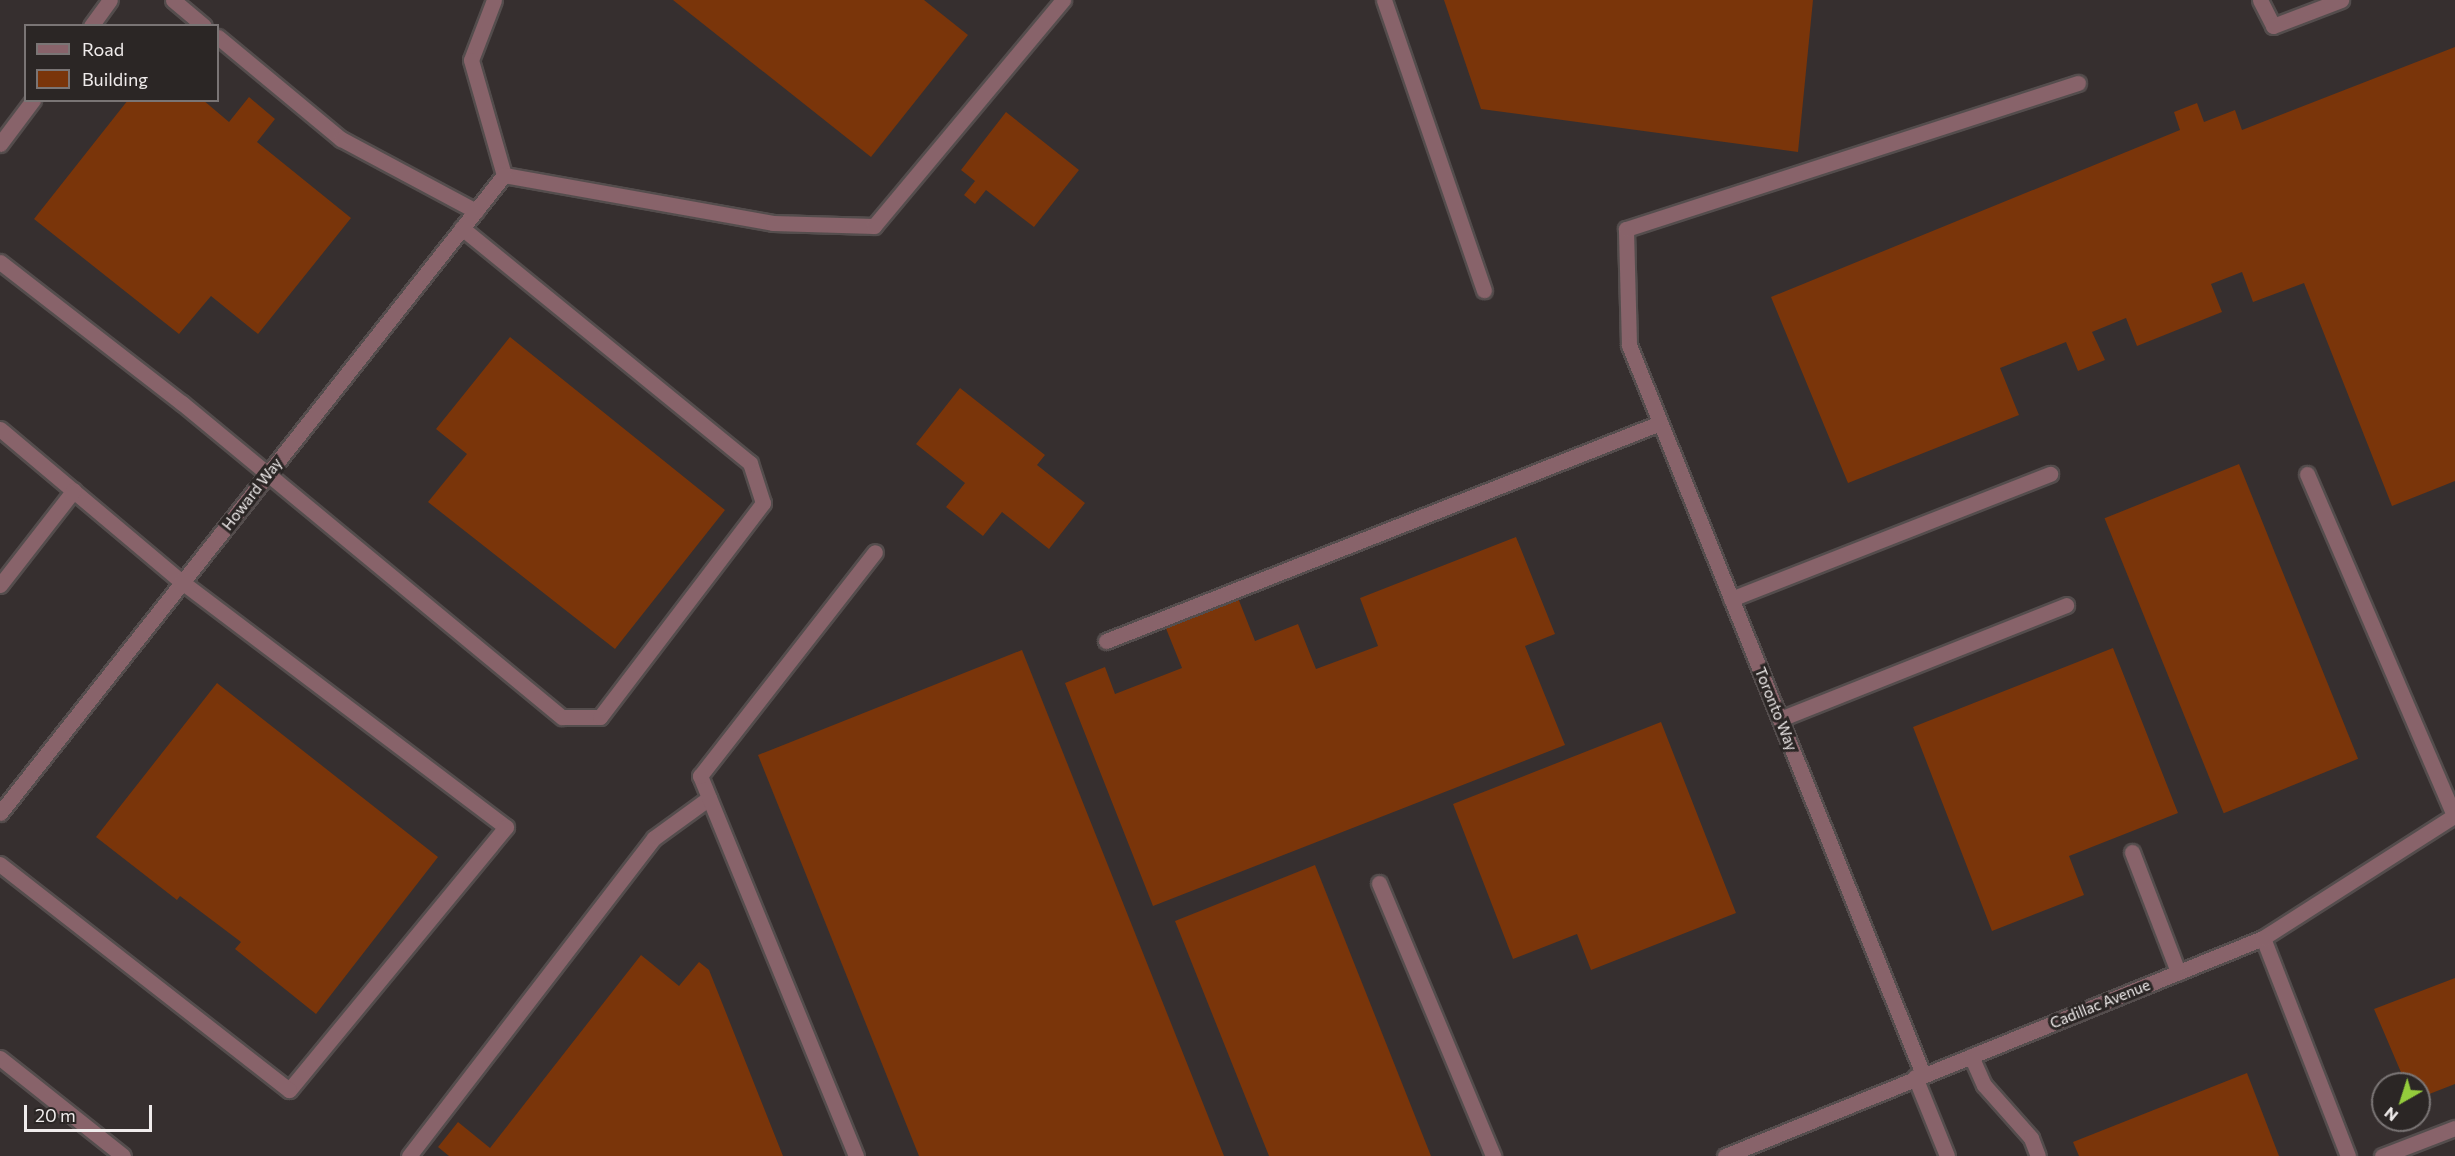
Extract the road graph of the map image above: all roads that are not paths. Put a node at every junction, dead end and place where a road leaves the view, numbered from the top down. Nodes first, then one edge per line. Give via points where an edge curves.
1 (110, 0) edge
2 (173, 0) edge
3 (494, 0) edge
4 (1063, 0) edge
5 (1384, 0) edge
6 (2260, 0) edge
7 (2342, 0) edge
8 (92, 24) edge
9 (202, 24) edge
10 (219, 38) edge
11 (2078, 83) dead end
12 (32, 102) edge
13 (0, 144) edge
14 (504, 175) junction
15 (476, 211) junction
16 (462, 228) junction
17 (0, 262) edge
18 (1484, 290) dead end
19 (1660, 423) junction
20 (0, 429) edge
21 (268, 474) junction
22 (2050, 474) dead end
23 (2307, 474) dead end
24 (75, 490) junction
25 (875, 552) dead end
26 (182, 582) junction
27 (0, 585) edge
28 (1731, 600) junction
29 (2066, 605) dead end
30 (1106, 640) dead end
31 (1780, 719) junction
32 (709, 798) junction
33 (0, 813) edge
34 (2454, 815) edge
35 (2132, 852) dead end
36 (0, 864) edge
37 (1379, 883) dead end
38 (2263, 938) junction
39 (2178, 972) junction
40 (1971, 1056) junction
41 (0, 1058) edge
42 (1919, 1075) junction
43 (2455, 1128) edge
44 (123, 1156) edge
45 (409, 1156) edge
46 (856, 1156) edge
47 (1493, 1156) edge
48 (1725, 1156) edge
49 (1947, 1156) edge
50 (2037, 1156) edge
51 (2348, 1156) edge
52 (2382, 1156) edge

1 - 8 street
2 - 9 street
3 - 14 street via 471,60
4 - 14 street via 874,226 772,223
5 - 18 street
6 - 7 street via 2273,26
10 - 15 street via 341,138
11 - 19 street, Toronto Way via 1626,230 1629,345
12 - 13 street
14 - 15 street, Howard Way
15 - 16 street, Howard Way
16 - 21 street, Howard Way
16 - 21 street via 750,463 763,503 600,717 562,717
17 - 21 street
19 - 28 street, Toronto Way
19 - 30 street
20 - 24 street
21 - 26 street, Howard Way
22 - 28 street
23 - 34 street
24 - 26 street
24 - 27 street
25 - 32 street via 700,776
26 - 33 street, Howard Way
26 - 36 street via 506,827 289,1090
28 - 31 street, Toronto Way
29 - 31 street
31 - 42 street, Toronto Way
32 - 45 street via 654,838
32 - 46 street
34 - 38 street, Cadillac Avenue
35 - 39 street
37 - 47 street
38 - 39 street, Cadillac Avenue
38 - 51 street
39 - 40 street, Cadillac Avenue
40 - 42 street, Cadillac Avenue
40 - 50 street via 1984,1085 2031,1138
41 - 44 street
42 - 48 street, Cadillac Avenue
42 - 49 street, Toronto Way
43 - 52 street

